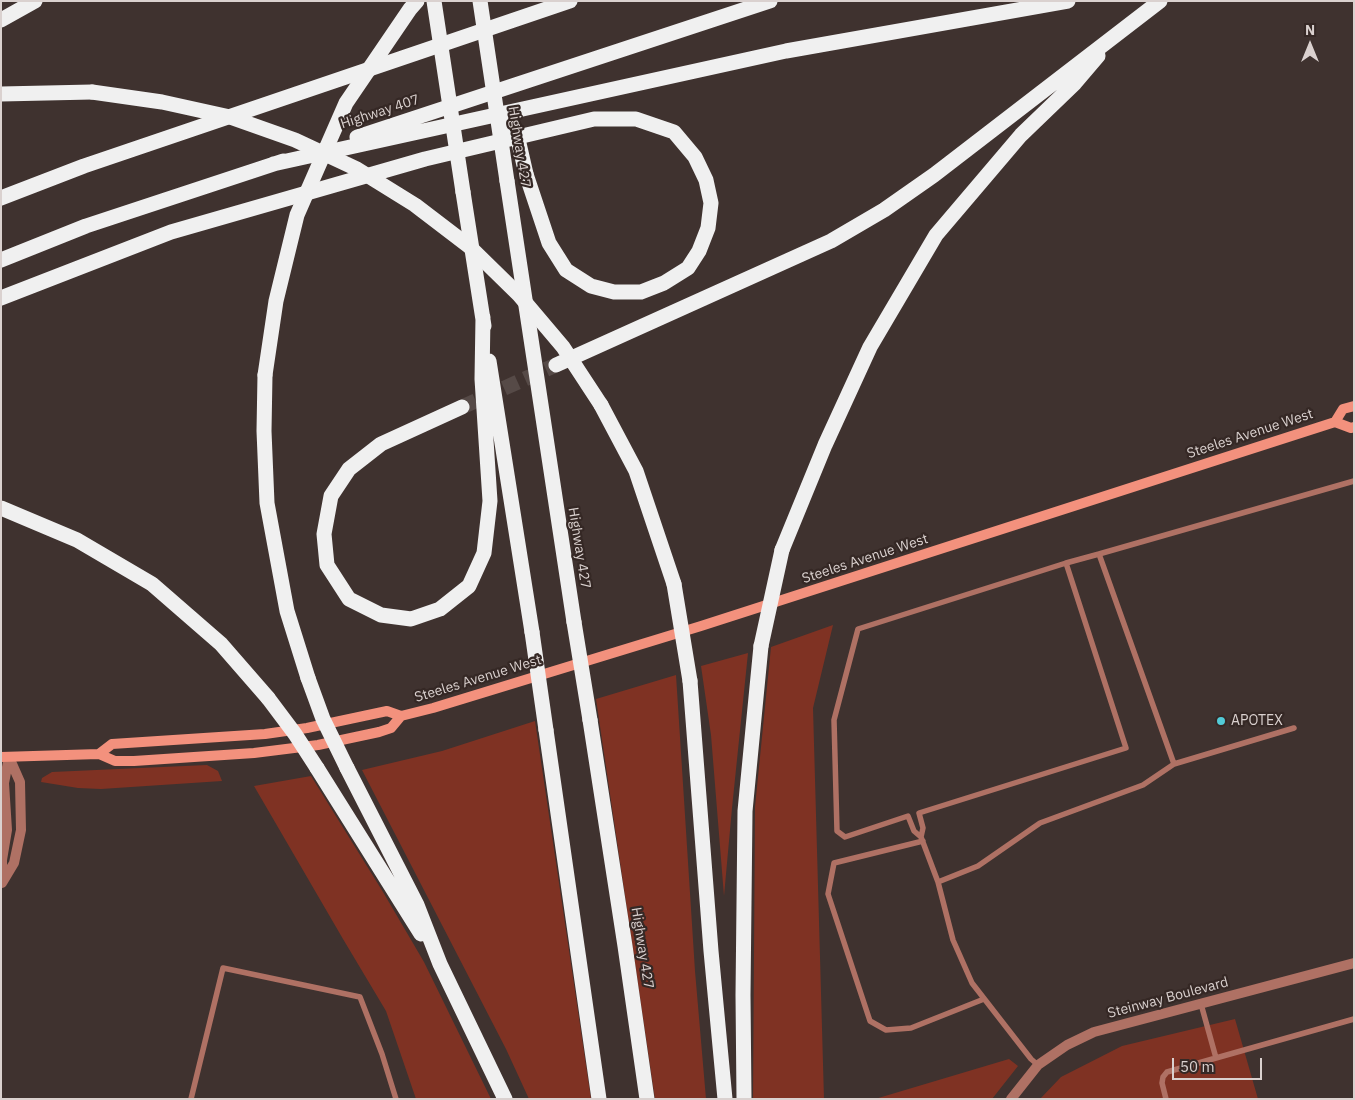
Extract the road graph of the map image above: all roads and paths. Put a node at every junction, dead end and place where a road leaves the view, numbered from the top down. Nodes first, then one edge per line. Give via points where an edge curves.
1 (35, 1) edge
2 (417, 1) edge
3 (434, 1) edge
4 (480, 1) edge
5 (570, 1) edge
6 (770, 1) edge
7 (1067, 1) edge
8 (1160, 1) edge
9 (1, 20) edge
10 (1119, 32) junction
11 (1, 94) edge
12 (499, 123) junction
13 (273, 164) junction
14 (1, 198) edge
15 (1, 260) edge
16 (1, 298) edge
17 (482, 317) junction
18 (556, 365) tunnel mouth
19 (1354, 406) edge
20 (462, 407) tunnel mouth
21 (1335, 422) junction
22 (1354, 427) edge
23 (1354, 480) edge
24 (1, 508) edge
25 (1098, 554) junction
26 (1066, 563) junction
27 (401, 716) junction
28 (1294, 728) dead end
29 (99, 754) junction
30 (5, 757) edge
31 (1174, 764) junction
32 (922, 839) junction
33 (938, 882) junction
34 (2, 886) edge
35 (1354, 963) edge
36 (440, 964) junction
37 (984, 999) junction
38 (1201, 1004) junction
39 (1354, 1019) edge
40 (1216, 1058) junction
41 (1038, 1066) junction
42 (191, 1099) edge
43 (396, 1099) edge
44 (505, 1099) edge
45 (599, 1099) edge
46 (647, 1099) edge
47 (725, 1099) edge
48 (744, 1099) edge
49 (1011, 1099) edge
50 (1166, 1099) edge

1 - 9 highway
2 - 36 highway, bridge via 346,104 297,215 276,301 265,375 264,431 267,503 287,611 308,678 323,719 417,905
3 - 17 highway, bridge
4 - 12 highway, Highway 427, bridge
5 - 14 highway via 84,166
6 - 13 highway, Highway 407
7 - 13 highway via 786,51
8 - 10 highway
10 - 18 highway via 934,175 832,241
10 - 48 highway, bridge via 1075,83 1021,136 936,235 870,347 824,445 782,550 761,646 745,811
11 - 47 highway, bridge via 92,92 162,102 230,117 294,140 357,169 399,194 470,247 519,294 563,347 601,404 636,472 674,584 690,681
12 - 16 highway, bridge via 518,139 549,244 566,270 591,286 614,292 641,292 688,268 708,228 711,203 706,180 695,157 674,132 636,119 594,119 425,159 171,232
12 - 46 highway, Highway 427, bridge
13 - 15 highway, Highway 407 via 86,226
17 - 20 highway via 482,379 490,501 484,552 469,586 440,609 411,619 381,615 349,599 327,565 324,534 331,496 349,469 381,444
17 - 45 highway, bridge via 532,632
19 - 21 main road, Steeles Avenue West via 1343,409
21 - 22 main road, Steeles Avenue West
21 - 27 main road, Steeles Avenue West via 701,626
23 - 25 lane
24 - 36 highway, bridge via 77,540 152,584 221,644 295,734
25 - 26 lane
25 - 31 lane
26 - 32 lane via 1126,748 919,813
26 - 32 lane via 858,628 834,720 837,831 845,837 908,816 914,831
27 - 29 main road, Steeles Avenue West via 387,711 265,734 112,744
27 - 29 main road, Steeles Avenue West via 392,728 379,732 283,750 134,761 115,761
28 - 31 lane
29 - 30 main road, Steeles Avenue West
30 - 34 street via 7,830
30 - 34 street via 20,782 21,830 14,863
31 - 33 lane via 1143,785 1040,823 978,866
32 - 33 lane
32 - 37 lane via 834,863 828,894 870,1021 886,1030 911,1028
33 - 37 lane via 953,940 972,983
35 - 38 street, Steinway Boulevard
36 - 44 highway
37 - 41 lane
38 - 40 lane
38 - 41 street, Steinway Boulevard via 1094,1032 1067,1045
39 - 40 lane
40 - 50 lane via 1167,1072 1162,1083
41 - 49 street, Steinway Boulevard
42 - 43 lane via 223,968 360,996

